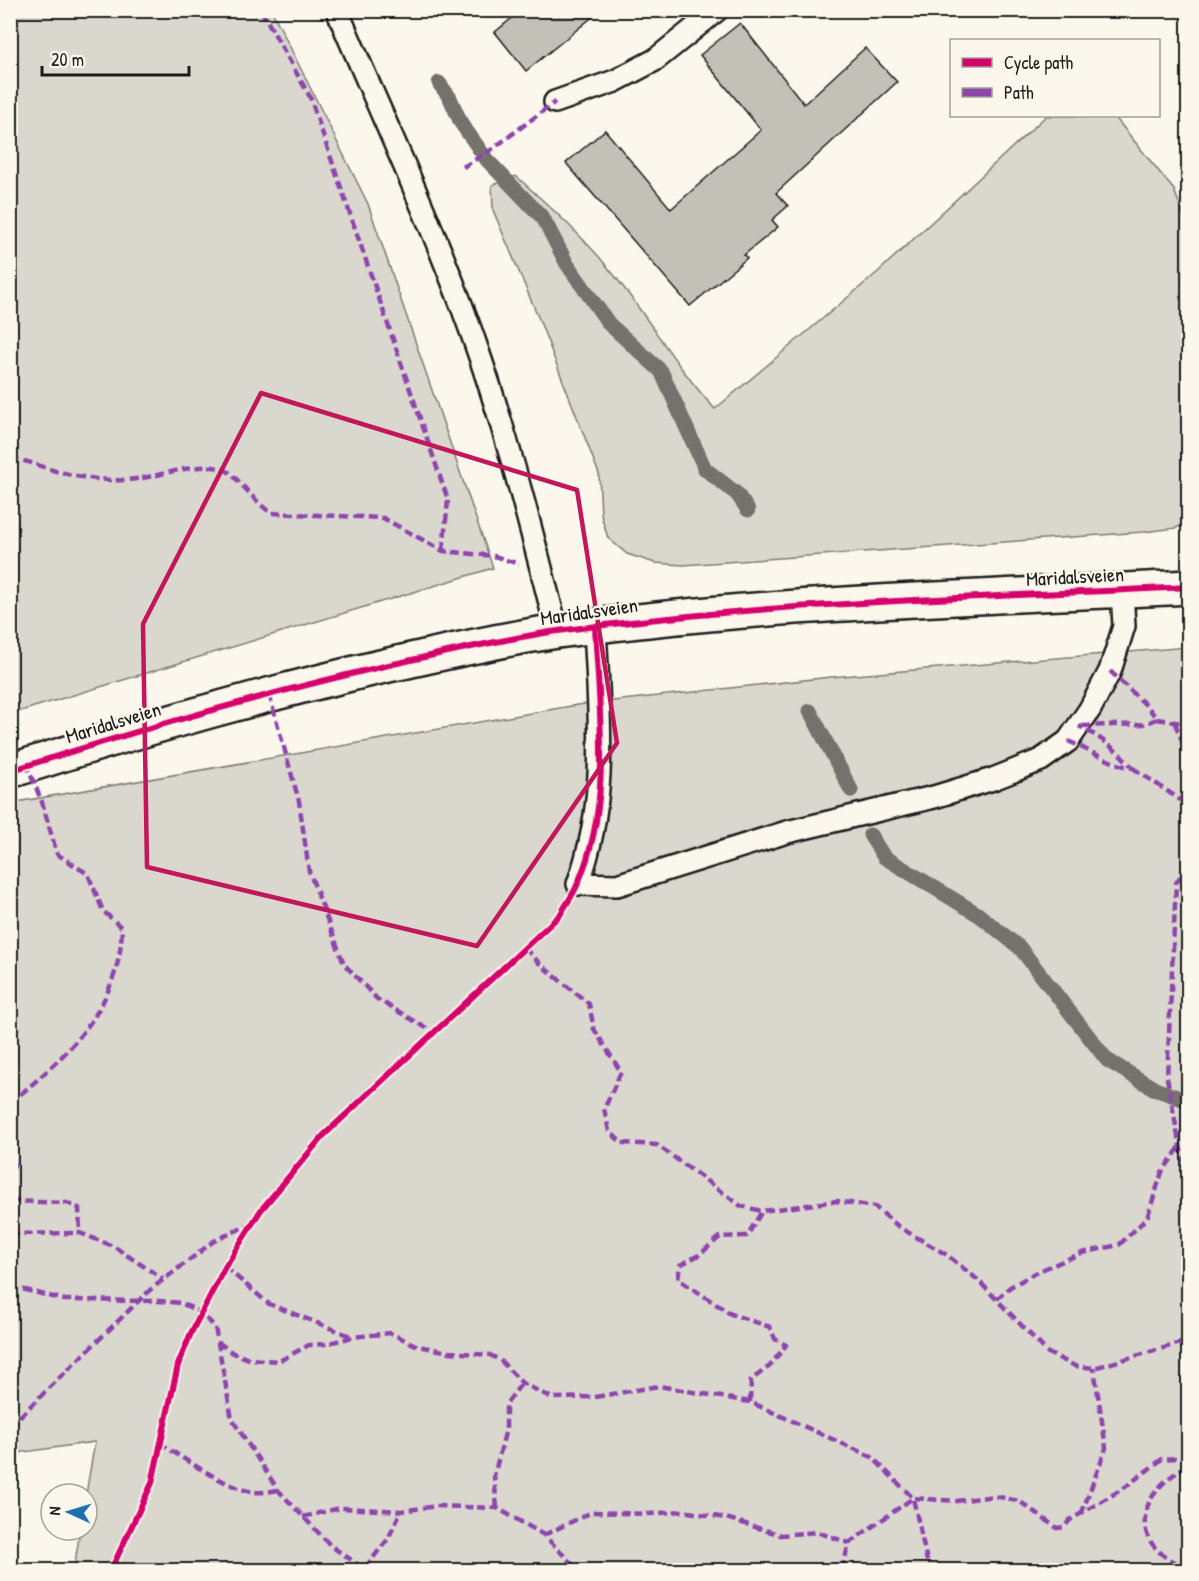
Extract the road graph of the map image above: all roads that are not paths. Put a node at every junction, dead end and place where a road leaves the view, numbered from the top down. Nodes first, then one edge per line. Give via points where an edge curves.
1 (337, 10) edge
2 (717, 10) edge
3 (555, 102) dead end
4 (1188, 587) edge
5 (1122, 589) junction
6 (595, 627) junction
7 (557, 631) junction
8 (10, 771) edge

1 - 7 lane via 481,359 534,537
2 - 3 lane via 655,60 615,81
4 - 5 street, Maridalsveien
5 - 6 street, Maridalsveien via 789,605
5 - 6 lane via 1124,626 1110,671 1068,741 1041,760 944,794 787,832 616,885 578,884 597,818 601,774
6 - 7 street, Maridalsveien
7 - 8 street, Maridalsveien via 450,651 247,699

